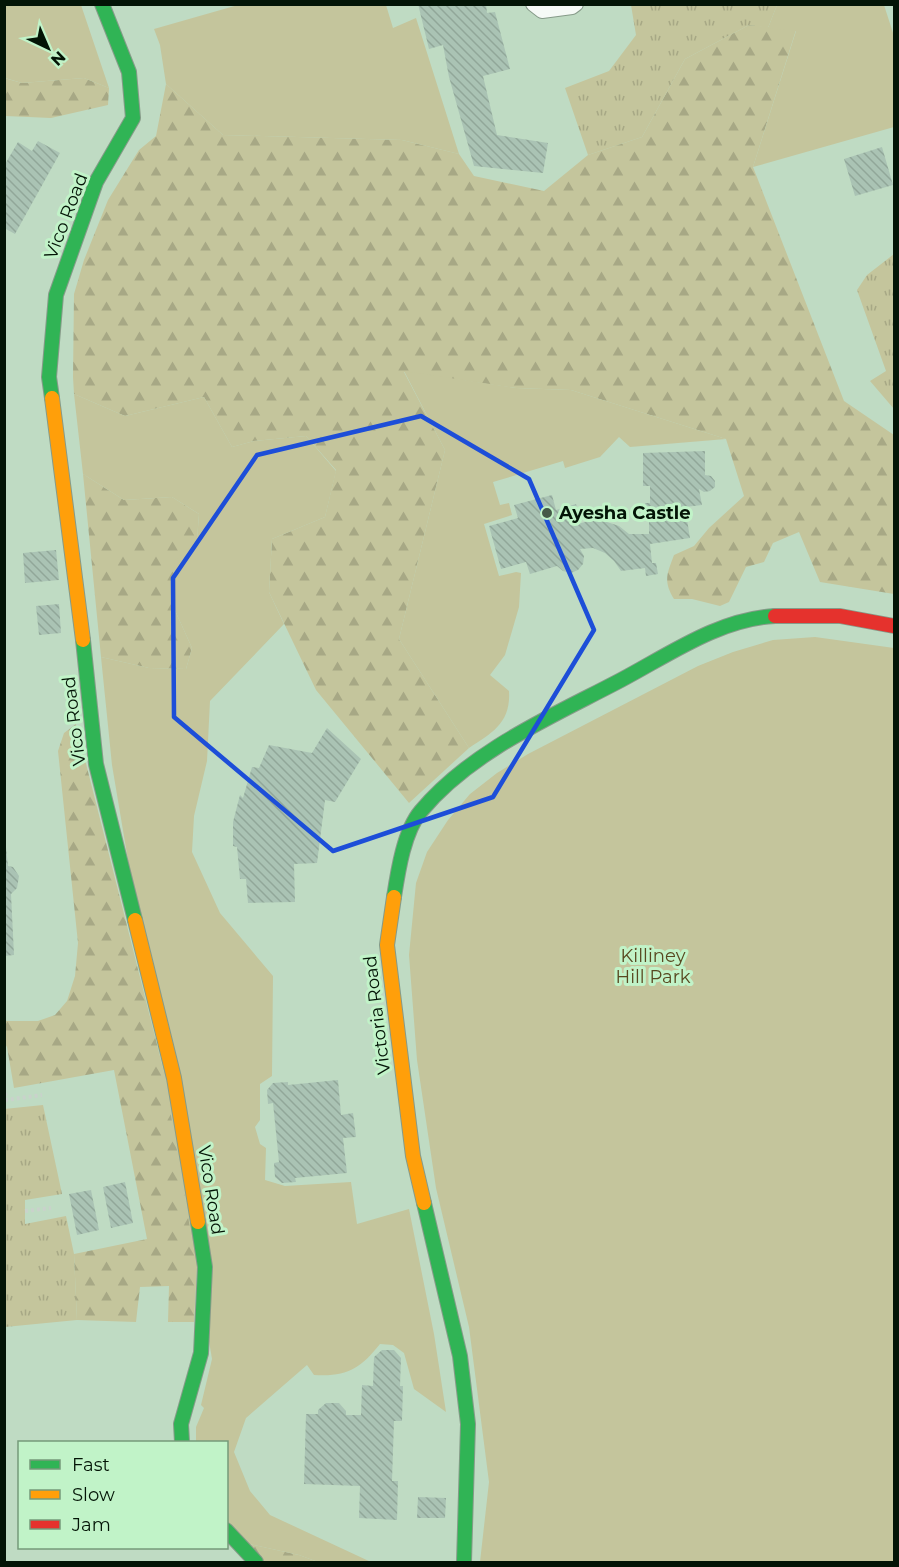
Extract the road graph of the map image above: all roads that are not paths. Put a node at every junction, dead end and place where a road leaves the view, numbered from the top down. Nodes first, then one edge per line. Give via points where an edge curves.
1 (102, 4) edge
2 (533, 4) edge
3 (576, 4) edge
4 (894, 626) edge
5 (182, 1441) edge
6 (228, 1532) edge
7 (256, 1563) edge
8 (464, 1563) edge

1 - 5 main road, Vico Road via 129,72 133,118 96,182 56,295 49,377 96,764 174,1078 205,1267 201,1353 181,1424
2 - 3 lane via 542,11
4 - 8 main road, Victoria Road via 840,616 799,615 759,617 719,628 509,739 468,766 420,812 404,846 387,945 413,1156 460,1356 468,1424
6 - 7 main road

